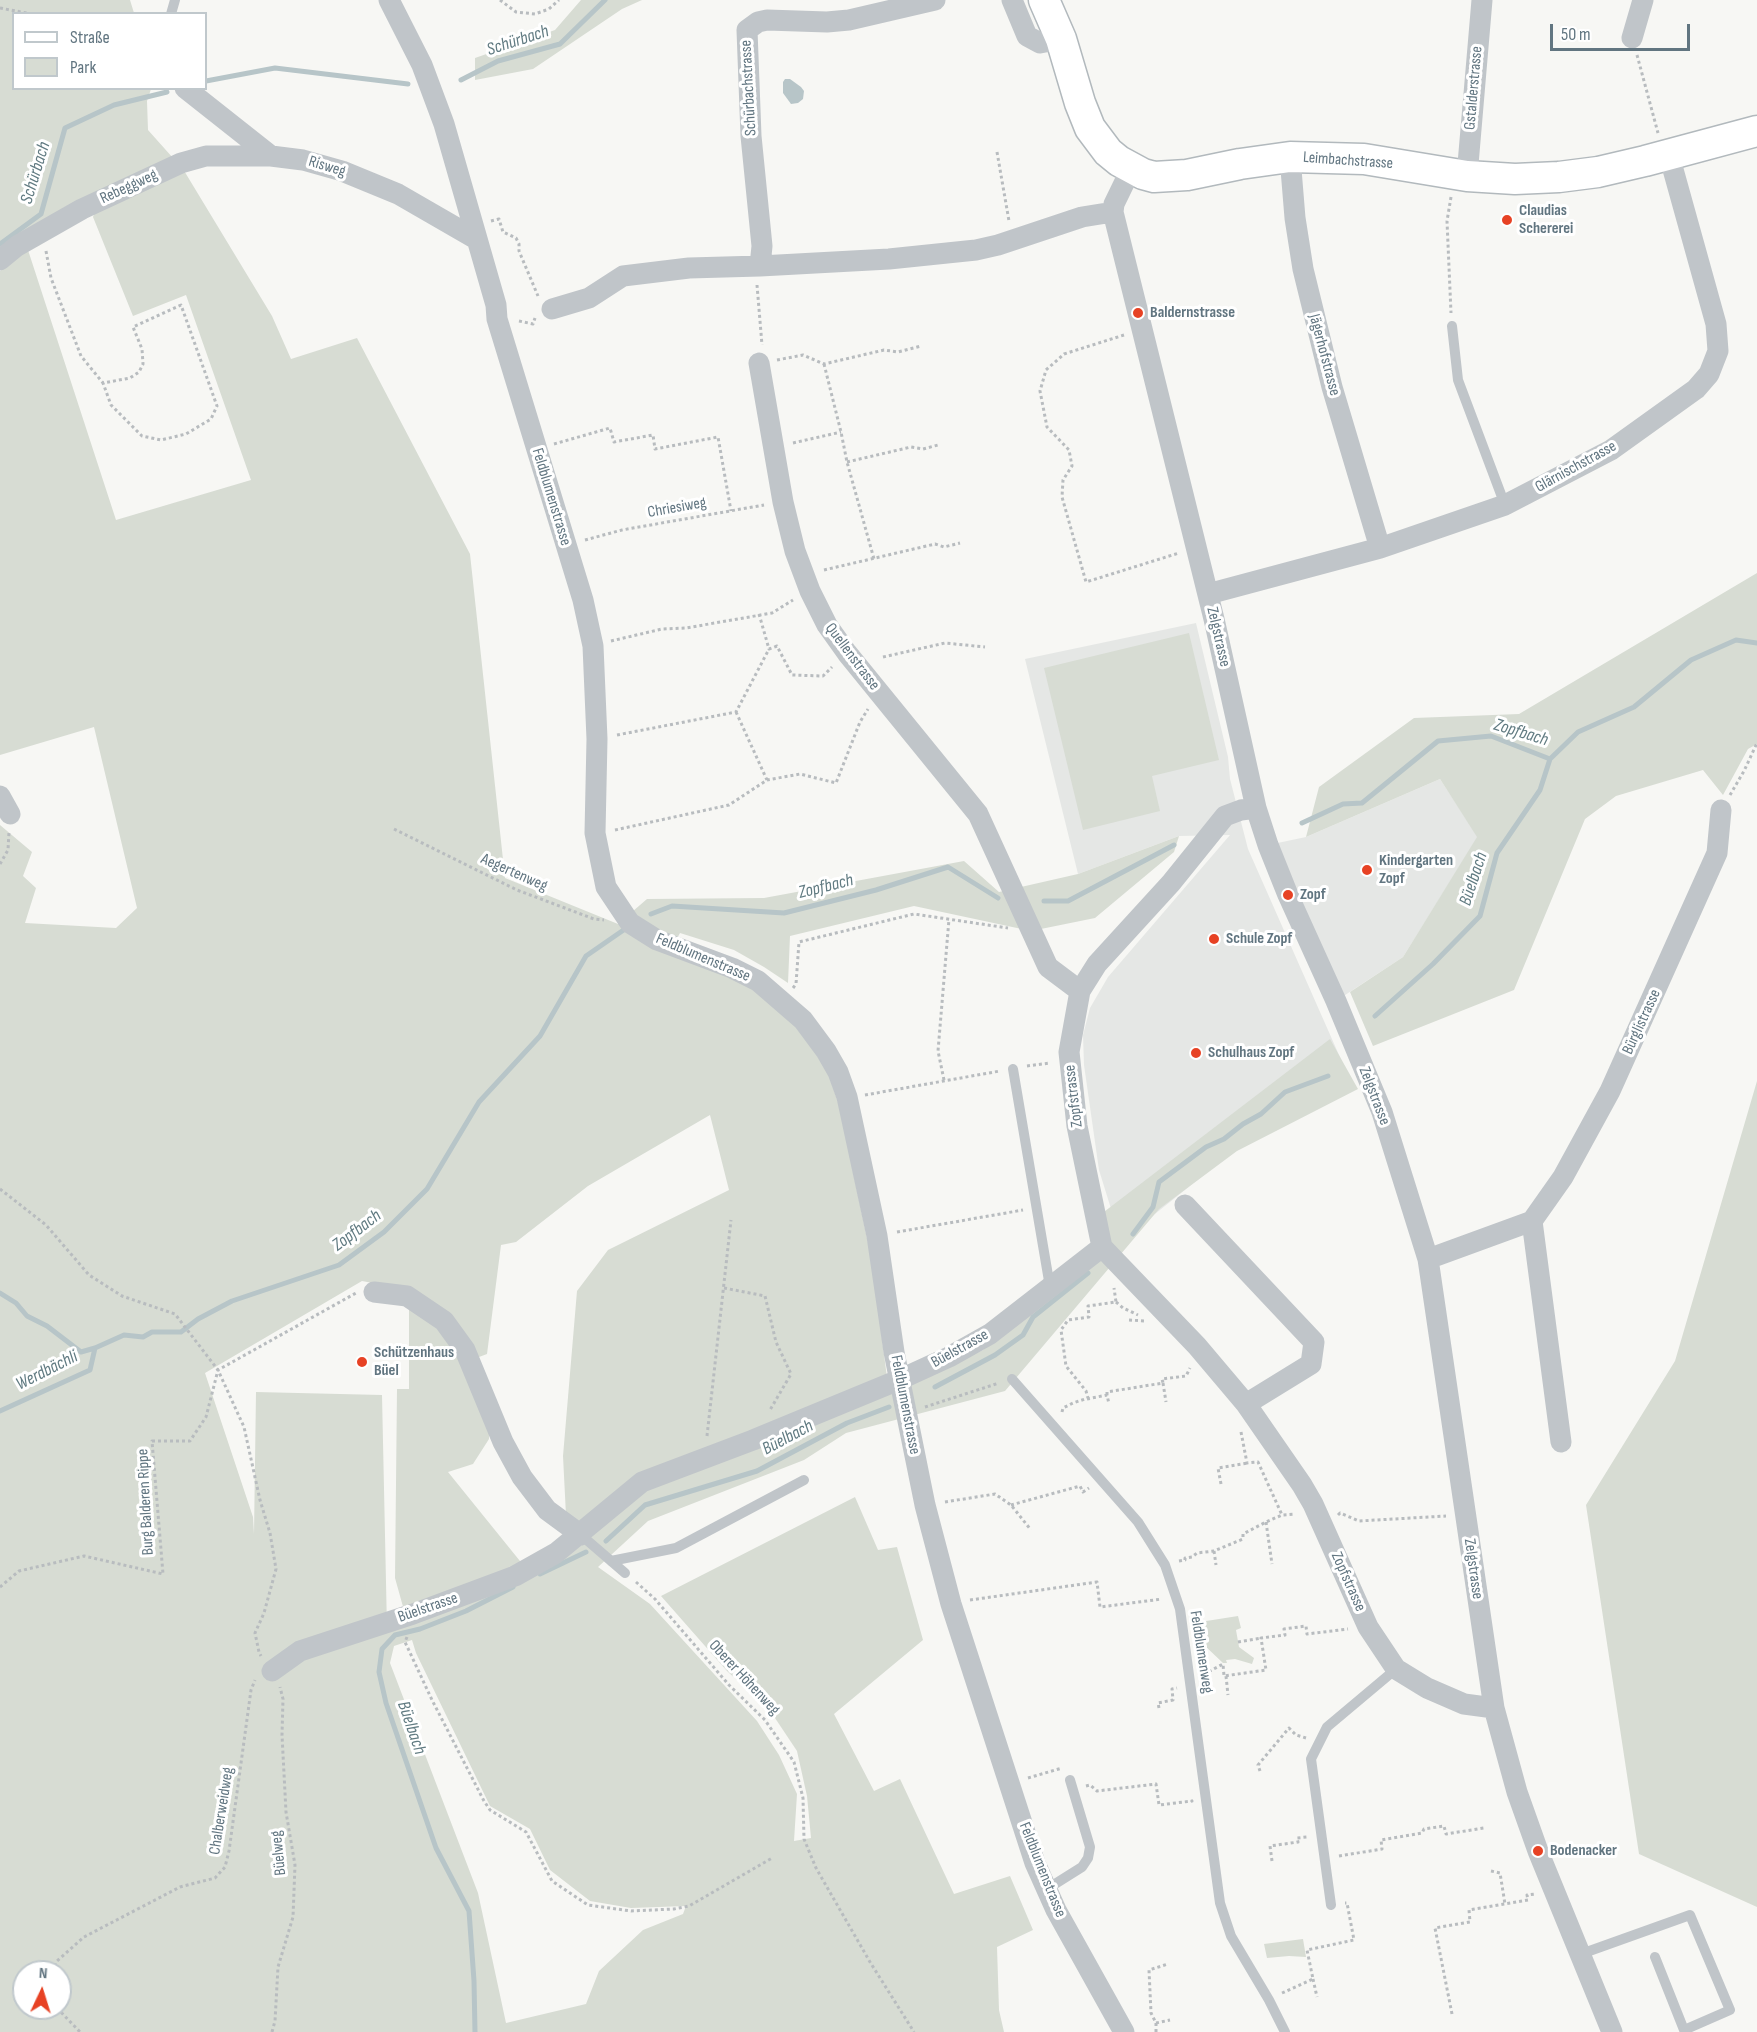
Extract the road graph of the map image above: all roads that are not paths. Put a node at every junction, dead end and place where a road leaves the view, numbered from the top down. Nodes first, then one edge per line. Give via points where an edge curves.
1 (389, 0) edge
2 (934, 0) edge
3 (1012, 0) edge
4 (1044, 0) edge
5 (1482, 0) edge
6 (1643, 0) edge
7 (1632, 38) road end
8 (1061, 39) junction
9 (188, 90) edge
10 (1757, 131) edge
11 (1665, 149) junction
12 (271, 156) junction
13 (1290, 157) junction
14 (1131, 169) junction
15 (1459, 187) junction
16 (1113, 212) junction
17 (480, 231) junction
18 (0, 260) edge
19 (760, 266) junction
20 (544, 306) road end
21 (1452, 326) road end
22 (759, 363) road end
23 (1505, 505) junction
24 (1380, 548) junction
25 (1208, 594) junction
26 (0, 796) edge
27 (1256, 808) junction
28 (1721, 810) road end
29 (10, 814) road end
30 (1080, 991) junction
31 (1013, 1069) road end
32 (1185, 1205) dead end
33 (1532, 1221) junction
34 (1108, 1254) junction
35 (1428, 1259) junction
36 (1050, 1287) junction
37 (374, 1292) road end
38 (901, 1379) junction
39 (1012, 1379) road end
40 (1246, 1404) junction
41 (1561, 1442) dead end
42 (804, 1480) dead end
43 (580, 1535) junction
44 (611, 1561) junction
45 (625, 1573) road end
46 (1396, 1669) junction
47 (272, 1671) road end
48 (1494, 1708) junction
49 (1070, 1780) dead end
50 (1047, 1889) junction
51 (1331, 1905) road end
52 (1581, 1954) junction
53 (1655, 1957) dead end
54 (1124, 2032) edge
55 (1285, 2032) edge
56 (1612, 2032) edge

1 - 17 street, Feldblumenstrasse via 422,65
2 - 19 street, Schürbachstrasse via 849,20 767,20 747,30 751,136 762,246
3 - 8 street via 1027,36 1040,43
4 - 8 street, Leimbachstrasse
5 - 15 street, Gstalderstrasse
6 - 7 street
8 - 14 street, Leimbachstrasse via 1090,128 1108,152
9 - 12 street
10 - 11 street, Leimbachstrasse
11 - 15 street, Leimbachstrasse via 1598,172
11 - 23 street, Glärnischstrasse via 1716,324 1718,351 1709,374 1696,389 1611,450
12 - 17 street, Risweg via 332,168
12 - 18 street, Rebeggweg via 206,156 180,163 82,209
13 - 14 street, Leimbachstrasse via 1168,177
13 - 15 street, Leimbachstrasse via 1364,159
13 - 24 street, Jägerhofstrasse via 1294,218 1303,269 1332,387
14 - 16 street
16 - 19 street via 1082,217 975,250
16 - 25 street, Zelgstrasse
17 - 38 street, Feldblumenstrasse via 497,319 591,634 597,739 595,833 606,887 630,923 657,940 758,981 803,1020 826,1051 847,1097 877,1236
19 - 20 street via 689,268 623,276 590,298
21 - 23 lane via 1458,380
22 - 30 street, Quellenstrasse via 795,551 826,625 978,814 1047,967
23 - 24 street, Glärnischstrasse
24 - 25 street, Glärnischstrasse
25 - 27 street, Zelgstrasse
26 - 29 street
27 - 30 street, Zopfstrasse via 1225,816 1097,964
27 - 35 street, Zelgstrasse via 1288,895 1382,1112
28 - 33 street, Bürglistrasse via 1717,854 1610,1091 1563,1177
30 - 34 street, Zopfstrasse via 1069,1052 1077,1126
31 - 36 lane
32 - 40 street via 1314,1342 1311,1364
33 - 35 street
33 - 41 street
34 - 36 street, Büelstrasse
34 - 40 street, Zopfstrasse via 1197,1346
35 - 48 street, Zelgstrasse
36 - 38 street, Büelstrasse via 990,1334
37 - 43 street via 408,1296 444,1321 465,1350 503,1442 522,1477 547,1510
38 - 43 street, Büelstrasse via 642,1482
38 - 50 street, Feldblumenstrasse via 938,1559 1035,1863
39 - 55 lane, Feldblumenweg via 1138,1522 1165,1565 1180,1609 1220,1903 1231,1936
40 - 46 street, Zopfstrasse via 1302,1485 1368,1627
42 - 44 lane via 676,1548
43 - 44 lane
43 - 47 street, Büelstrasse via 556,1554 516,1576 300,1651
44 - 45 lane
46 - 48 street, Zopfstrasse via 1464,1704
46 - 51 lane via 1327,1727 1311,1760
48 - 52 street, Zelgstrasse via 1517,1792
49 - 50 lane via 1090,1846 1088,1858 1082,1867
50 - 54 street, Feldblumenstrasse
52 - 53 lane via 1690,1915 1730,2010 1684,2030
52 - 56 street, Zelgstrasse

